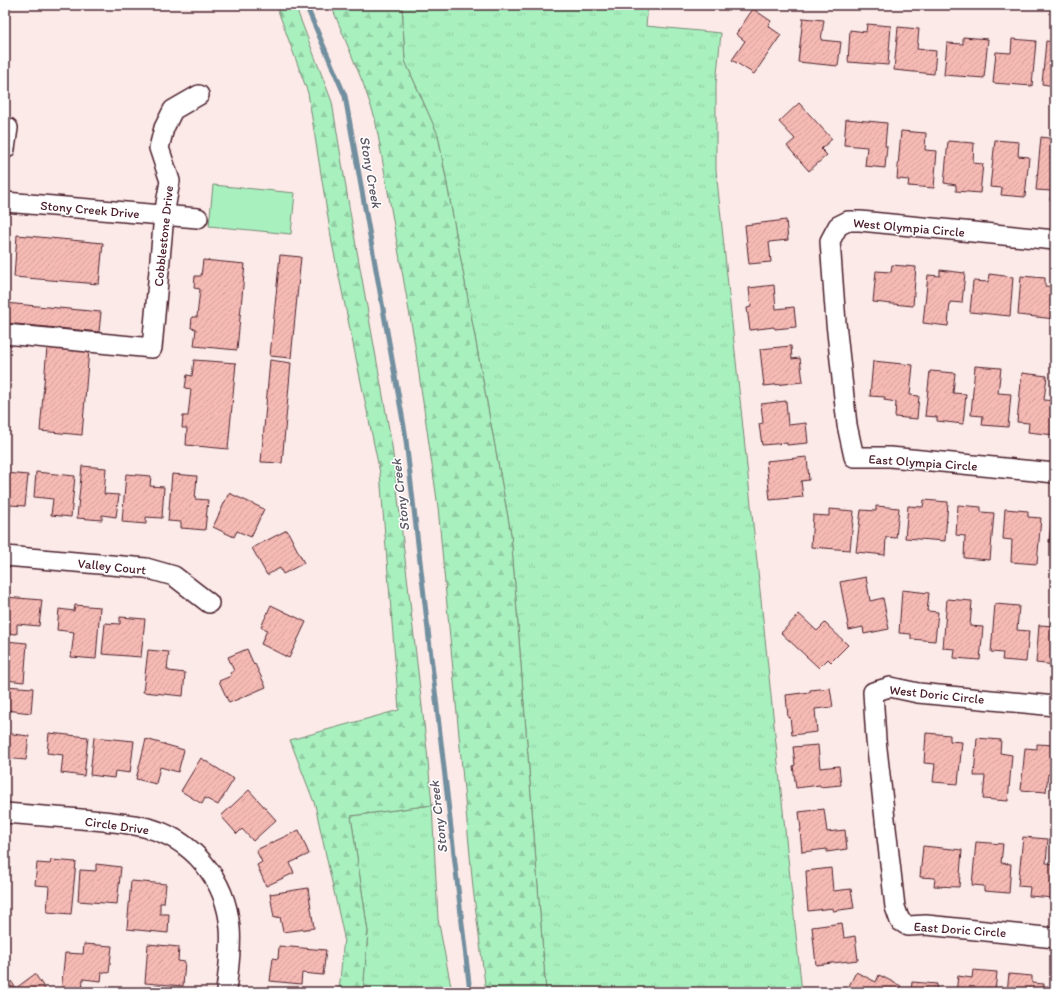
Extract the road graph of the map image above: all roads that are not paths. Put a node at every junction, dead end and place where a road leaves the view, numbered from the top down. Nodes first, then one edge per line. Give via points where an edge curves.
1 (199, 95) dead end
2 (8, 128) dead end
3 (5, 149) edge
4 (5, 202) edge
5 (164, 215) junction
6 (198, 218) dead end
7 (1055, 240) edge
8 (836, 323) joint
9 (5, 334) edge
10 (1055, 473) edge
11 (5, 556) edge
12 (209, 603) dead end
13 (1055, 706) edge
14 (882, 792) joint
15 (5, 813) edge
16 (1055, 938) edge
17 (226, 992) edge

1 - 5 street, Cobblestone Drive via 174,110 164,128 159,148 170,181
2 - 3 street
4 - 5 street, Stony Creek Drive
5 - 6 street, Stony Creek Drive
5 - 9 street, Cobblestone Drive via 152,348
7 - 8 street, West Olympia Circle via 848,221 838,226 830,241
8 - 10 street, East Olympia Circle via 847,425 854,457 890,457
11 - 12 street, Valley Court via 146,568 174,576
13 - 14 street, West Doric Circle via 918,693 890,687 872,692
14 - 16 street, East Doric Circle via 895,907 900,921 908,926 926,925
15 - 17 street, Circle Drive via 145,827 164,833 198,856 211,871 226,904 231,942

